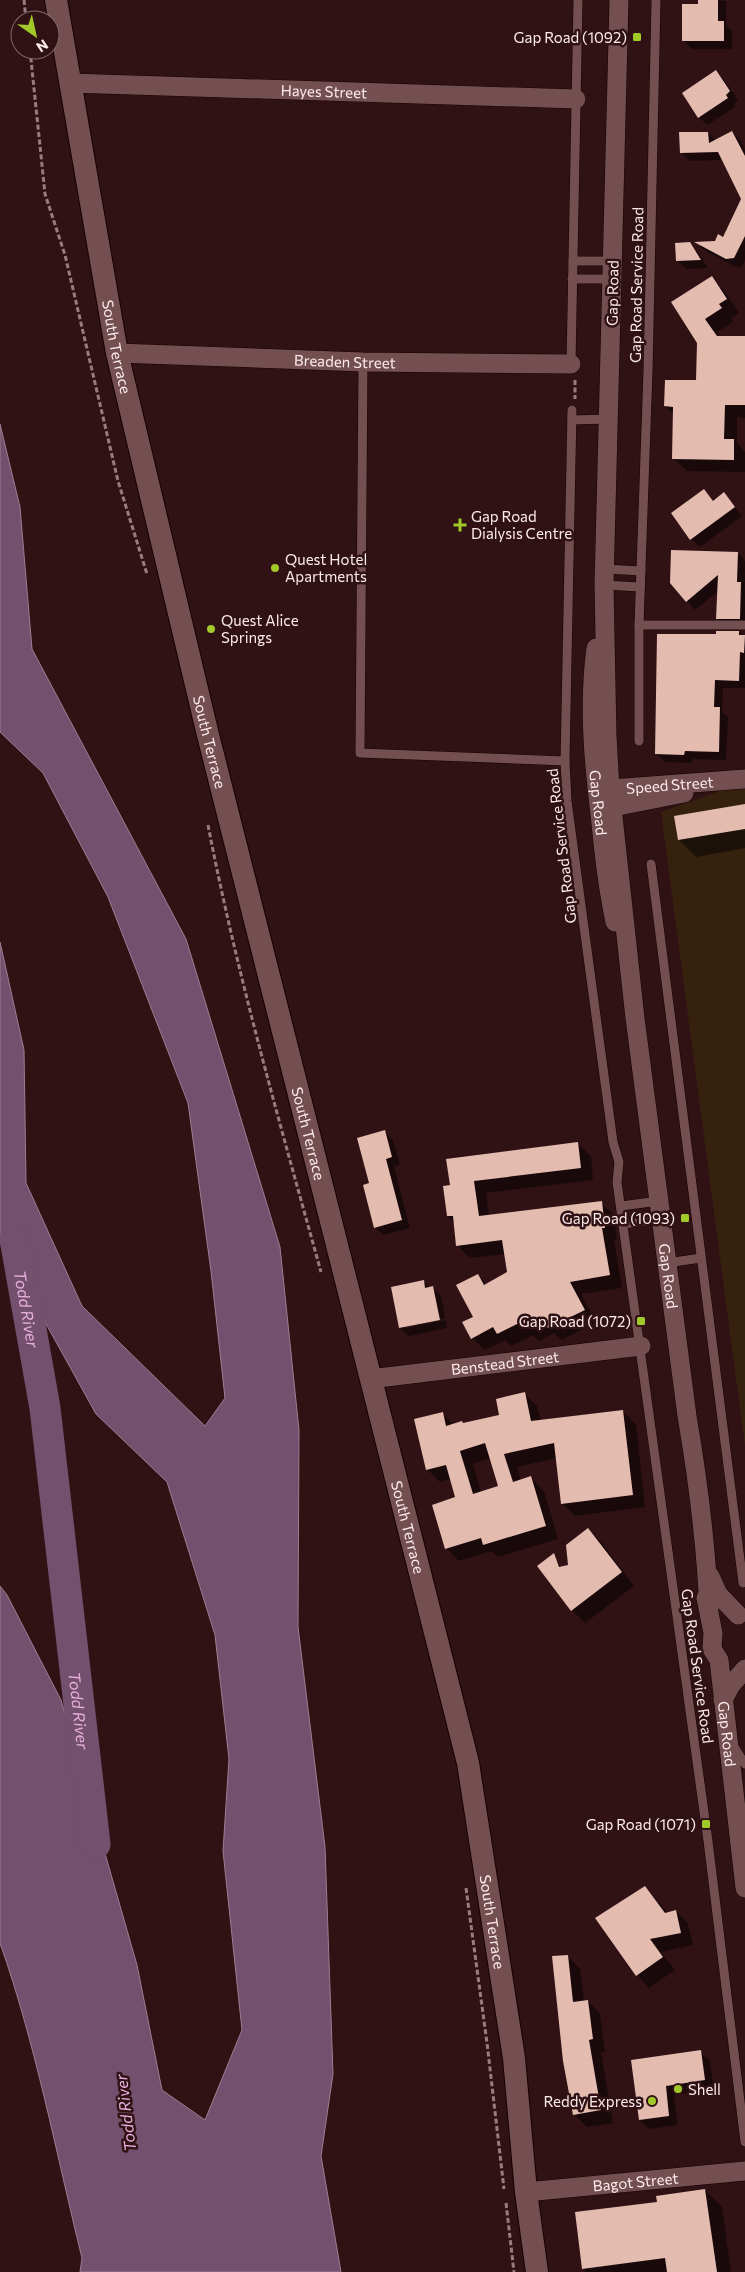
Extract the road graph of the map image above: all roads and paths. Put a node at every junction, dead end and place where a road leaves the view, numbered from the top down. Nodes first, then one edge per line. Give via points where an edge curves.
1 (56, 0) edge
2 (578, 0) edge
3 (619, 0) edge
4 (656, 0) edge
5 (31, 60) edge
6 (70, 83) junction
7 (576, 99) junction
8 (573, 261) junction
9 (612, 270) junction
10 (572, 279) junction
11 (117, 353) junction
12 (364, 362) junction
13 (571, 364) junction
14 (572, 410) joint
15 (608, 419) junction
16 (572, 420) junction
17 (641, 571) junction
18 (604, 577) junction
19 (150, 583) dead end
20 (640, 587) junction
21 (639, 625) junction
22 (745, 625) edge
23 (639, 742) dead end
24 (565, 761) junction
25 (745, 780) edge
26 (603, 789) junction
27 (606, 809) junction
28 (207, 815) dead end
29 (652, 864) dead end
30 (621, 1206) junction
31 (660, 1210) junction
32 (623, 1224) junction
33 (702, 1258) junction
34 (667, 1263) junction
35 (322, 1272) dead end
36 (641, 1346) junction
37 (370, 1379) junction
38 (687, 1416) junction
39 (708, 1570) junction
40 (743, 1583) dead end
41 (709, 1610) junction
42 (742, 1616) edge
43 (713, 1632) junction
44 (719, 1660) junction
45 (745, 1667) edge
46 (723, 1700) junction
47 (727, 1734) junction
48 (745, 1764) edge
49 (464, 1878) dead end
50 (745, 1888) edge
51 (745, 2142) edge
52 (745, 2172) edge
53 (526, 2192) junction
54 (514, 2272) edge
55 (537, 2272) edge

1 - 6 street, South Terrace
2 - 7 lane
3 - 9 street, Gap Road
4 - 17 lane, Gap Road Service Road
5 - 19 path via 45,194 65,255 118,481
6 - 7 street, Hayes Street
6 - 11 street, South Terrace
7 - 8 lane
8 - 9 lane, Gap Road Service Road
8 - 10 lane
9 - 10 lane, Gap Road Service Road
9 - 15 street, Gap Road
10 - 13 lane
11 - 12 street, Breaden Street
11 - 37 street, South Terrace via 207,731
12 - 13 street, Breaden Street
12 - 24 lane via 360,753
13 - 14 path via 574,364 575,409
14 - 16 lane, Gap Road Service Road
15 - 16 lane
15 - 18 street, Gap Road
16 - 24 lane, Gap Road Service Road
17 - 18 lane
17 - 20 lane, Gap Road Service Road
18 - 20 lane
18 - 26 street, Gap Road via 592,677 592,719
20 - 21 lane, Gap Road Service Road
21 - 22 lane
21 - 23 lane, Gap Road Service Road
24 - 30 lane, Gap Road Service Road via 567,801 612,1132 618,1155 617,1182
25 - 26 street, Speed Street
25 - 27 street, Speed Street
26 - 27 street, Gap Road
27 - 31 street, Gap Road
28 - 35 path via 224,899 276,1111
29 - 33 lane
30 - 31 lane
30 - 32 lane, Gap Road Service Road
31 - 32 lane
31 - 34 street, Gap Road
32 - 36 lane, Gap Road Service Road
33 - 34 lane
33 - 40 lane
34 - 38 street, Gap Road
36 - 37 street, Benstead Street
36 - 51 lane, Gap Road Service Road
37 - 53 street, South Terrace via 468,1763 514,2058
38 - 39 street, Gap Road
38 - 41 street, Gap Road via 686,1479 700,1575
39 - 41 street, Gap Road
39 - 42 street via 718,1594
41 - 43 street, Gap Road
42 - 43 street via 723,1620
43 - 44 street, Gap Road via 712,1649
44 - 45 street via 730,1667
44 - 46 street, Gap Road
45 - 46 street
46 - 47 street, Gap Road
47 - 48 lane, Gap Road Service Road
47 - 50 street, Gap Road
49 - 54 path
52 - 53 street, Bagot Street
53 - 55 street, South Terrace

